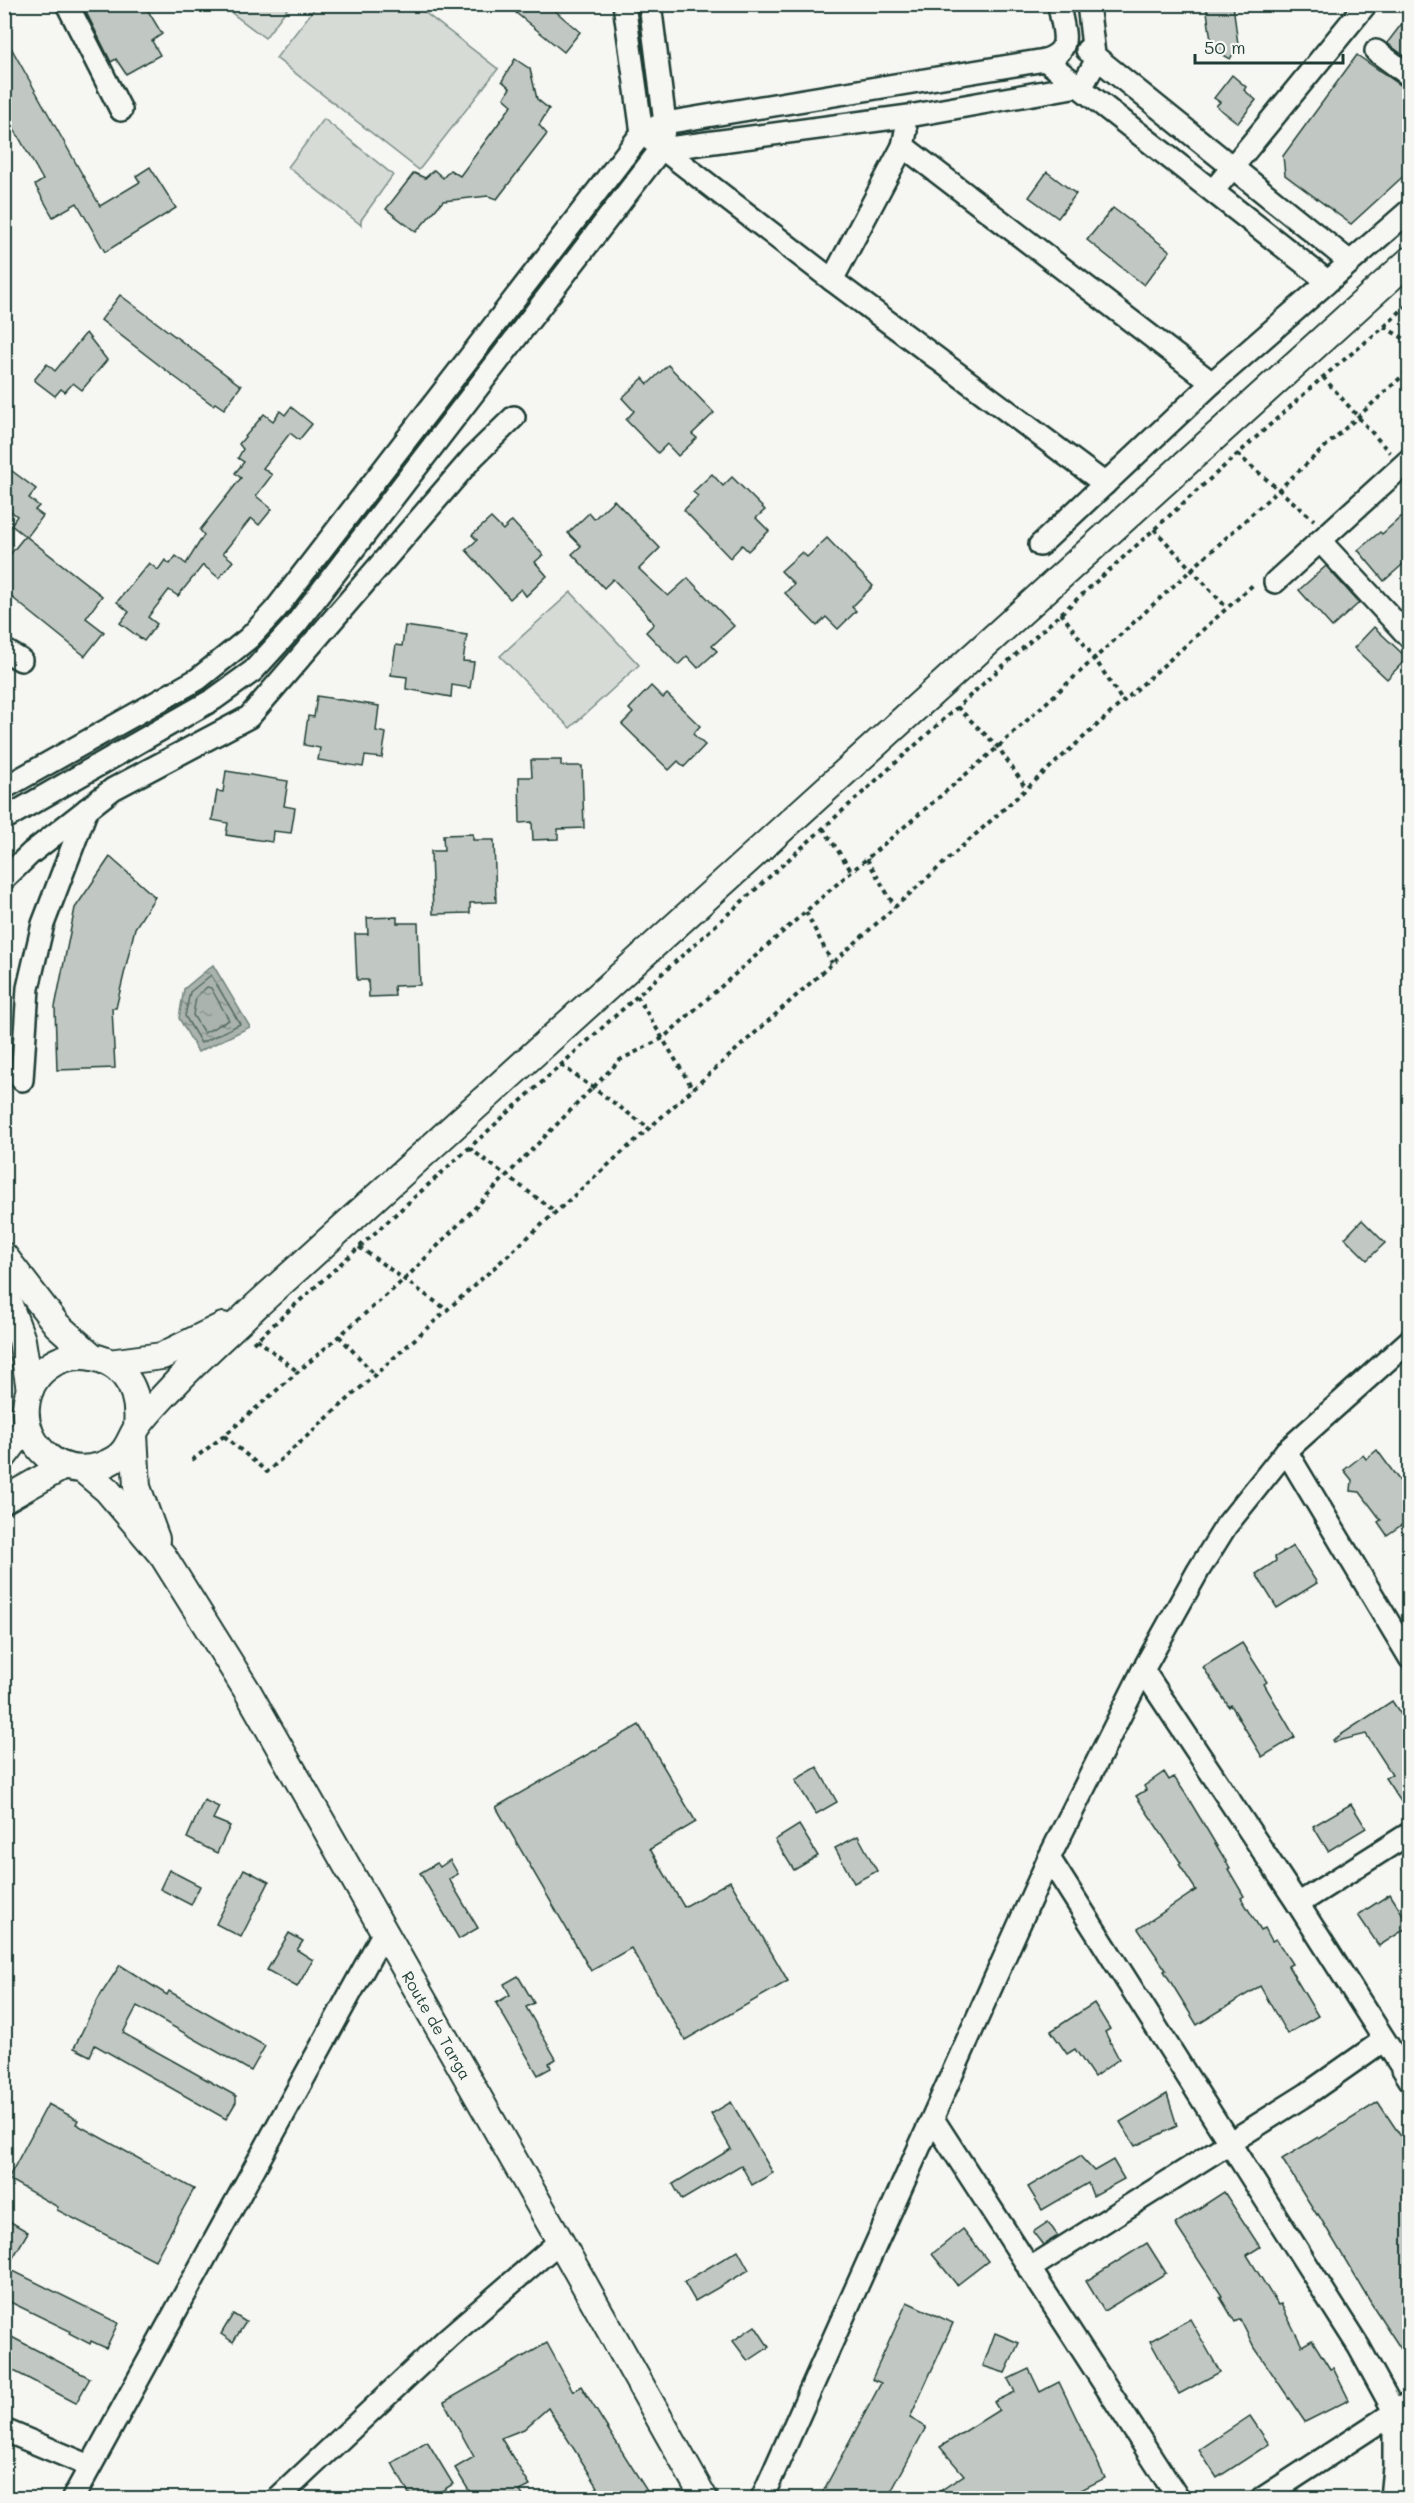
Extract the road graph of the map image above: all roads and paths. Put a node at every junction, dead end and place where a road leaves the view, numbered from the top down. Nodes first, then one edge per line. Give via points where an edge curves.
1 (67, 4) edge
2 (624, 4) edge
3 (650, 4) edge
4 (1059, 4) edge
5 (1088, 4) edge
6 (1366, 4) edge
7 (1062, 30) junction
8 (1376, 51) dead end
9 (1094, 55) junction
10 (1045, 60) junction
11 (1410, 76) edge
12 (1078, 86) junction
13 (121, 110) dead end
14 (909, 116) junction
15 (665, 123) junction
16 (642, 133) junction
17 (903, 146) junction
18 (661, 149) junction
19 (1231, 167) junction
20 (1213, 191) junction
21 (1410, 210) edge
22 (1410, 260) edge
23 (1350, 262) junction
24 (832, 280) junction
25 (1327, 281) junction
26 (1410, 302) edge
27 (1384, 327) junction
28 (1410, 342) edge
29 (1410, 369) edge
30 (1323, 377) junction
31 (1212, 383) junction
32 (514, 417) dead end
33 (1357, 418) junction
34 (1237, 454) junction
35 (1402, 459) edge
36 (1105, 484) junction
37 (1277, 490) junction
38 (1154, 529) junction
39 (1320, 533) junction
40 (1040, 545) dead end
41 (1192, 569) junction
42 (1268, 580) joint
43 (1227, 608) junction
44 (1060, 613) junction
45 (1410, 638) edge
46 (1095, 658) junction
47 (1123, 702) junction
48 (957, 707) junction
49 (998, 747) junction
50 (4, 788) edge
51 (1026, 789) junction
52 (87, 809) junction
53 (4, 819) edge
54 (823, 828) junction
55 (867, 860) junction
56 (852, 872) junction
57 (4, 879) edge
58 (895, 907) junction
59 (806, 912) junction
60 (832, 963) junction
61 (637, 996) junction
62 (663, 1038) junction
63 (561, 1065) junction
64 (4, 1066) edge
65 (592, 1089) junction
66 (693, 1089) junction
67 (649, 1128) junction
68 (469, 1148) junction
69 (506, 1176) junction
70 (556, 1212) junction
71 (359, 1247) junction
72 (4, 1256) edge
73 (406, 1278) junction
74 (4, 1291) edge
75 (257, 1305) junction
76 (447, 1310) junction
77 (339, 1336) junction
78 (257, 1339) junction
79 (1410, 1340) edge
80 (249, 1346) dead end
81 (101, 1359) junction
82 (298, 1372) junction
83 (375, 1375) junction
84 (30, 1390) junction
85 (27, 1426) junction
86 (136, 1431) junction
87 (224, 1436) junction
88 (1286, 1451) junction
89 (4, 1456) edge
90 (192, 1460) dead end
91 (73, 1468) junction
92 (4, 1500) edge
93 (163, 1556) junction
94 (1410, 1658) edge
95 (1143, 1670) junction
96 (1410, 1833) edge
97 (1049, 1858) junction
98 (1298, 1904) junction
99 (384, 1932) junction
100 (1384, 2040) junction
101 (1410, 2080) edge
102 (933, 2119) junction
103 (1229, 2141) junction
104 (560, 2241) junction
105 (1029, 2269) junction
106 (1402, 2406) edge
107 (4, 2430) edge
108 (90, 2466) junction
109 (73, 2499) edge
110 (278, 2499) edge
111 (704, 2499) edge
112 (762, 2499) edge
113 (1179, 2499) edge
114 (1263, 2499) edge
115 (1391, 2499) edge

1 - 13 street
2 - 16 street
3 - 15 street
4 - 7 street
5 - 9 street
6 - 19 street
7 - 9 street
7 - 10 street via 1063,50
8 - 11 street
9 - 12 street via 1093,68
9 - 19 street
10 - 12 street
10 - 15 street
12 - 14 street
12 - 20 street
14 - 17 street
14 - 18 street
15 - 16 street
15 - 18 street
16 - 18 street
16 - 50 street via 276,609 249,638 198,679
17 - 24 street
17 - 31 street
18 - 24 street
18 - 53 street via 270,655 182,719
19 - 20 street
19 - 23 street
20 - 25 street
21 - 23 street
22 - 75 main road
23 - 25 street
24 - 36 street
25 - 31 street
26 - 27 path
27 - 28 path
27 - 30 path
29 - 33 path
30 - 33 path
30 - 34 path
31 - 36 street
32 - 52 street via 473,457 249,717 113,789
33 - 35 path
33 - 37 path
34 - 37 path
34 - 38 path
35 - 39 street
36 - 40 street
37 - 39 path
37 - 41 path
38 - 41 path
38 - 44 path
39 - 42 street
39 - 45 street
41 - 43 path
41 - 46 path
42 - 43 path
43 - 47 path
44 - 46 path
44 - 48 path
46 - 47 path
46 - 49 path
47 - 51 path
48 - 49 path
48 - 54 path
49 - 51 path
49 - 55 path
51 - 58 path
52 - 57 street
52 - 64 street via 43,924 28,988 22,1080
54 - 56 path
54 - 61 path
55 - 56 path
55 - 58 path
56 - 59 path
58 - 60 path
59 - 60 path
59 - 62 path
60 - 66 path
61 - 62 path
61 - 63 path
62 - 65 path via 620,1060
62 - 66 path
63 - 65 path
63 - 68 path
65 - 67 path
65 - 69 path
66 - 67 path
67 - 70 path
68 - 69 path
68 - 71 path
69 - 70 path
69 - 73 path
70 - 76 path
71 - 73 path
71 - 78 path
72 - 81 main road via 57,1325
73 - 76 path
73 - 77 path
74 - 84 main road via 22,1340
75 - 81 main road via 162,1356
75 - 86 main road via 175,1384
76 - 83 path
77 - 82 path
77 - 83 path
78 - 80 path
78 - 82 path
79 - 88 street
81 - 84 main road via 73,1356 55,1363 40,1374
81 - 86 main road via 124,1374 135,1390 139,1408
82 - 87 path
83 - 87 path via 267,1472
84 - 85 main road
85 - 89 main road
85 - 91 main road via 47,1457
86 - 91 main road via 117,1458 101,1466
86 - 93 main road, Route de Targa via 137,1487
87 - 90 path
88 - 94 street
88 - 95 street via 1226,1526
91 - 92 main road
91 - 93 main road, Route de Targa via 107,1490
93 - 99 main road, Route de Targa via 248,1692
95 - 97 street
95 - 98 street
96 - 98 street
97 - 102 street
97 - 103 street
98 - 100 street
99 - 104 main road, Route de Targa
99 - 108 street
100 - 101 street
100 - 103 street
102 - 105 street
102 - 112 street
103 - 105 street
103 - 106 street via 1359,2347
104 - 110 street via 449,2337
104 - 111 main road, Route de Targa
105 - 113 street
106 - 114 street
106 - 115 street
107 - 108 street
108 - 109 street

